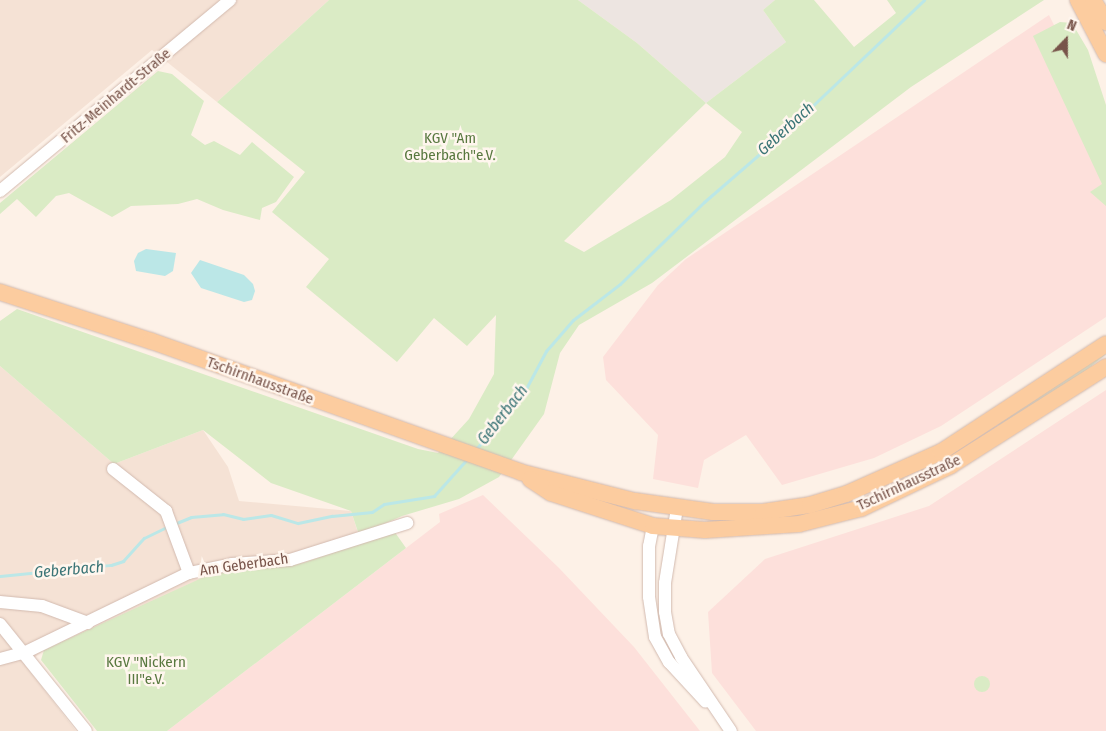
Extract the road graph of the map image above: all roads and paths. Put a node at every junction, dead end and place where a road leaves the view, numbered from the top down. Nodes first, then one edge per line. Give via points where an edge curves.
1 (1078, 0) edge
2 (1093, 0) edge
3 (225, 2) edge
4 (1106, 22) edge
5 (1106, 54) edge
6 (0, 191) edge
7 (0, 292) edge
8 (1106, 344) edge
9 (1106, 367) edge
10 (114, 468) dead end
11 (514, 469) junction
12 (658, 505) junction
13 (677, 508) junction
14 (407, 523) dead end
15 (653, 526) junction
16 (674, 529) junction
17 (189, 573) junction
18 (0, 602) edge
19 (88, 623) junction
20 (0, 624) edge
21 (26, 652) junction
22 (0, 659) edge
23 (715, 710) junction
24 (86, 731) edge
25 (731, 731) edge

1 - 5 main road
2 - 4 main road
3 - 6 street, Fritz-Meinhardt-Straße
7 - 11 main road, Tschirnhausstraße via 151,341
8 - 13 main road, Tschirnhausstraße via 941,452 846,494 763,512
9 - 16 main road, Tschirnhausstraße via 950,466 862,508 799,524 750,529
10 - 17 street via 154,499 173,523
11 - 12 main road, Tschirnhausstraße
11 - 15 main road, Tschirnhausstraße via 550,493
12 - 13 main road, Tschirnhausstraße
12 - 15 main road
13 - 16 street
14 - 17 street, Am Geberbach via 290,560 232,564
15 - 16 main road, Tschirnhausstraße
15 - 23 street via 649,546 649,597 656,637 688,686
16 - 23 street via 664,598 669,634
17 - 19 street, Am Geberbach
18 - 19 street via 42,606
19 - 21 street, Am Geberbach
20 - 21 street
21 - 22 street, Am Geberbach
21 - 24 street
23 - 25 street

